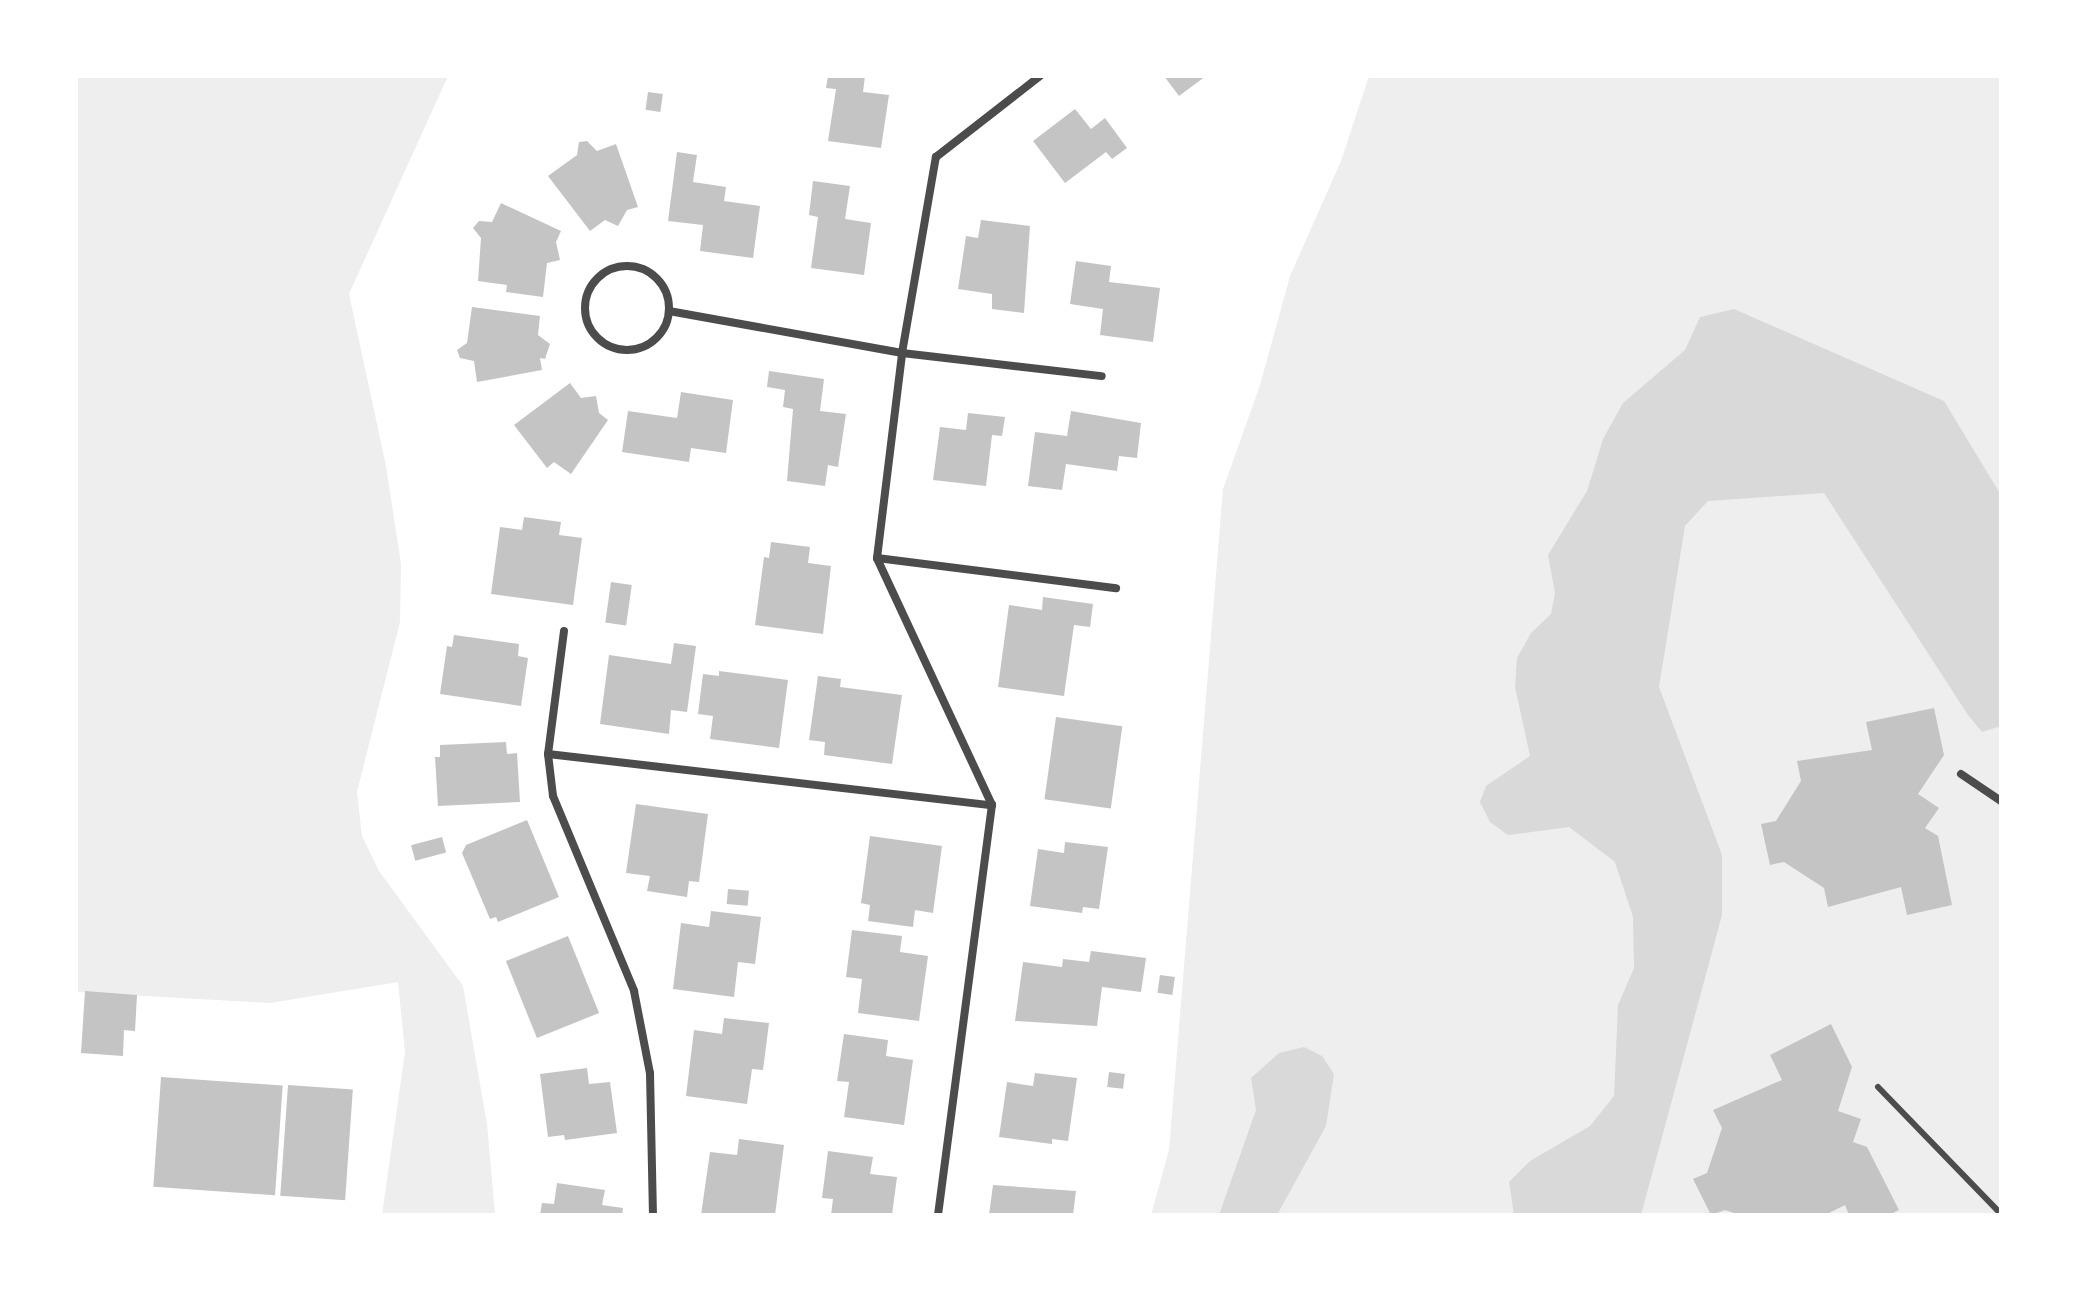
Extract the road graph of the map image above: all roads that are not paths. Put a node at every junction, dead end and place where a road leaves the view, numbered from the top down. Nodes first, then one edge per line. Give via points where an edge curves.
1 (1040, 76) edge
2 (669, 311) junction
3 (902, 353) junction
4 (1102, 376) dead end
5 (877, 558) junction
6 (1116, 588) dead end
7 (564, 631) dead end
8 (548, 754) junction
9 (1961, 774) dead end
10 (2001, 801) edge
11 (992, 805) junction
12 (1878, 1087) dead end
13 (2001, 1214) edge
14 (653, 1215) edge
15 (938, 1215) edge

1 - 3 street via 936,157
2 - 2 street via 661,333 650,344 622,350 597,338 588,326 584,304 595,279 607,270 635,266 661,282
2 - 3 street
3 - 4 street
3 - 5 street
5 - 6 street
5 - 11 street
7 - 8 street
8 - 11 street
8 - 14 street via 553,796 634,991 650,1073
9 - 10 street
11 - 15 street
12 - 13 lane

